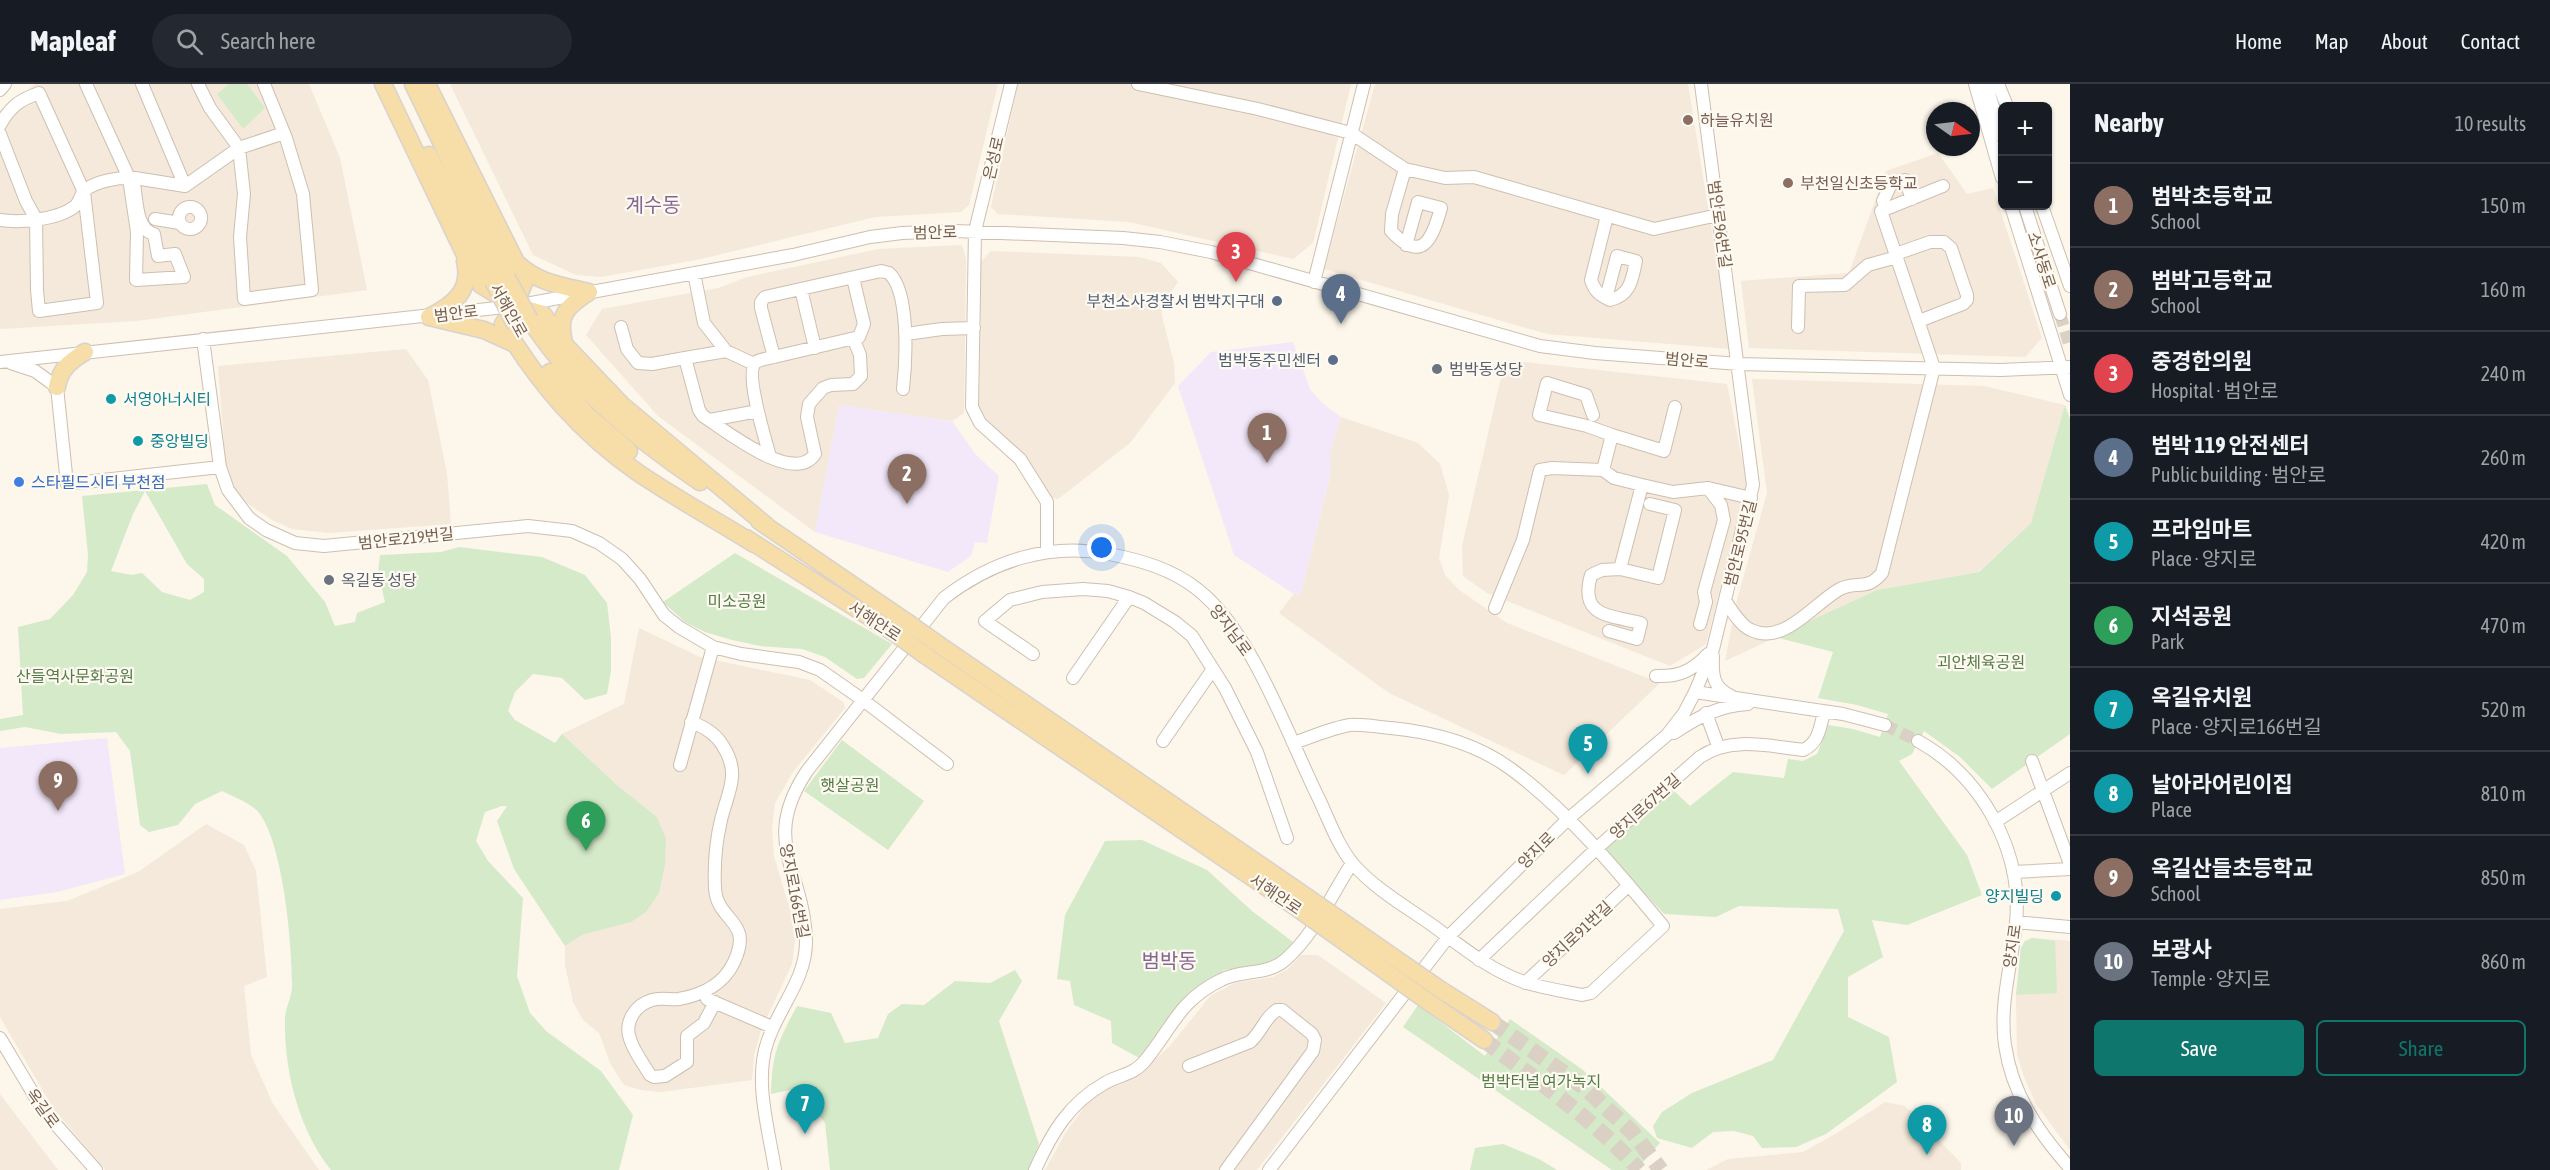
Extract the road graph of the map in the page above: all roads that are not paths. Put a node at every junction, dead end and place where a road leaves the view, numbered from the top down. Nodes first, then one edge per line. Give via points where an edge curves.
1 (5, 84) edge
2 (86, 84) edge
3 (142, 84) edge
4 (198, 84) edge
5 (264, 84) edge
6 (383, 84) edge
7 (394, 84) edge
8 (413, 84) edge
9 (427, 84) edge
10 (1011, 84) edge
11 (1138, 84) edge
12 (1364, 84) edge
13 (1701, 84) edge
14 (1975, 84) edge
15 (1986, 84) edge
16 (1998, 84) edge
17 (41, 88) edge
18 (0, 90) edge
19 (2005, 102) edge
20 (1998, 123) edge
21 (0, 125) edge
22 (284, 133) junction
23 (1352, 133) junction
24 (0, 134) edge
25 (239, 148) junction
26 (1998, 164) edge
27 (1405, 169) junction
28 (132, 178) junction
29 (185, 186) junction
30 (1942, 186) dead end
31 (84, 192) junction
32 (1912, 199) junction
33 (1886, 209) junction
34 (2012, 210) edge
35 (2026, 210) edge
36 (2043, 210) edge
37 (1718, 214) junction
38 (1607, 216) junction
39 (36, 219) junction
40 (155, 219) dead end
41 (0, 220) edge
42 (180, 223) dead end
43 (975, 231) junction
44 (1406, 244) dead end
45 (463, 251) junction
46 (1897, 256) junction
47 (516, 262) junction
48 (694, 273) junction
49 (853, 278) junction
50 (500, 279) junction
51 (1314, 282) junction
52 (2070, 286) edge
53 (801, 289) junction
54 (589, 292) junction
55 (1606, 298) dead end
56 (515, 306) junction
57 (2060, 314) tunnel mouth
58 (429, 317) junction
59 (1919, 321) junction
60 (523, 323) junction
61 (621, 327) dead end
62 (1798, 327) dead end
63 (974, 328) junction
64 (906, 334) junction
65 (203, 339) junction
66 (854, 340) junction
67 (515, 344) junction
68 (565, 345) junction
69 (815, 348) junction
70 (726, 351) junction
71 (85, 352) junction
72 (774, 357) junction
73 (685, 358) junction
74 (2, 361) edge
75 (754, 364) junction
76 (1739, 364) junction
77 (1934, 368) junction
78 (2066, 368) edge
79 (57, 387) junction
80 (903, 389) dead end
81 (2070, 395) edge
82 (1675, 407) dead end
83 (758, 411) junction
84 (1593, 415) dead end
85 (710, 420) junction
86 (1612, 435) junction
87 (770, 457) junction
88 (220, 467) junction
89 (1603, 470) junction
90 (1642, 485) junction
91 (1708, 488) junction
92 (1751, 498) junction
93 (1650, 504) dead end
94 (767, 526) junction
95 (754, 544) junction
96 (1047, 551) junction
97 (1620, 569) junction
98 (1130, 597) junction
99 (1726, 602) junction
100 (1495, 608) dead end
101 (1701, 624) dead end
102 (901, 628) junction
103 (1609, 632) dead end
104 (713, 647) junction
105 (1713, 649) junction
106 (1032, 654) dead end
107 (1213, 669) junction
108 (1656, 676) dead end
109 (1073, 678) dead end
110 (1695, 692) junction
111 (1734, 698) junction
112 (863, 700) junction
113 (1770, 703) junction
114 (1824, 712) junction
115 (1706, 713) junction
116 (691, 722) junction
117 (1885, 725) tunnel mouth
118 (1163, 741) dead end
119 (1918, 741) tunnel mouth
120 (1293, 743) junction
121 (1718, 747) junction
122 (1646, 753) junction
123 (2032, 761) dead end
124 (948, 764) dead end
125 (680, 765) dead end
126 (2070, 773) edge
127 (2044, 792) junction
128 (1567, 820) junction
129 (1995, 822) junction
130 (1287, 838) dead end
131 (1596, 849) junction
132 (1352, 863) junction
133 (2070, 864) edge
134 (2070, 869) edge
135 (2013, 872) junction
136 (1629, 885) junction
137 (1302, 903) junction
138 (2016, 922) junction
139 (2070, 927) edge
140 (1448, 937) junction
141 (1479, 960) junction
142 (1525, 983) junction
143 (1492, 1022) tunnel mouth
144 (772, 1027) junction
145 (0, 1038) edge
146 (1484, 1040) tunnel mouth
147 (5, 1060) edge
148 (1189, 1066) dead end
149 (2070, 1168) edge
150 (96, 1170) edge
151 (775, 1170) edge
152 (1035, 1170) edge
153 (1226, 1170) edge
154 (1269, 1170) edge

1 - 18 street
2 - 28 street
3 - 29 street
4 - 25 street
5 - 22 street
6 - 45 main road
7 - 50 main road, 서해안로
8 - 50 main road, 서해안로
9 - 47 main road
10 - 43 street, 은성로
11 - 23 street
12 - 23 street
13 - 37 street, 범안로96번길
14 - 26 street
15 - 20 street
16 - 19 street
17 - 21 street via 8,109
17 - 31 street
22 - 25 street
22 - 25 street via 303,194 312,290 244,299 240,237 244,194
23 - 27 street
23 - 51 street
24 - 39 street
25 - 29 street
27 - 38 street via 1445,178 1474,177
27 - 44 street via 1391,231
28 - 28 street via 136,280 184,277 175,254 158,256 154,234 141,225
28 - 29 street
28 - 31 street via 98,183
30 - 32 street
31 - 39 street via 75,207
31 - 39 street via 97,303 39,311
32 - 33 street
32 - 33 street via 1905,180 1891,184 1882,201
33 - 46 street via 1881,211
34 - 78 street
35 - 57 street, 소사동로
36 - 52 street
37 - 38 street via 1654,229
37 - 76 street, 범안로96번길
38 - 55 street via 1591,280 1594,289
39 - 41 street
40 - 42 street
43 - 48 street, 범안로 via 870,237
43 - 51 street, 범안로 via 1160,242 1211,252
43 - 63 street, 범안로
45 - 56 main road via 482,285
45 - 58 main road via 468,271 465,289
46 - 59 street
46 - 59 street via 1930,242 1944,242 1951,248 1967,295 1963,304
46 - 62 street via 1868,265 1845,285 1799,286
47 - 54 main road via 539,279
47 - 56 main road via 525,280
48 - 54 street, 범안로
48 - 70 street via 704,323
49 - 53 street
49 - 64 street via 881,271 893,276
49 - 66 street via 864,324
50 - 60 main road, 서해안로, bridge
51 - 76 street, 범안로 via 1540,346
53 - 69 street
53 - 72 street via 765,297 760,302
54 - 56 street, 범안로
54 - 68 main road via 569,307 561,320
56 - 58 street, 범안로
56 - 67 main road via 503,324
56 - 68 main road via 543,314
58 - 65 street, 범안로
58 - 67 main road via 484,330
59 - 77 street
60 - 94 main road, 서해안로 via 615,418 669,461
60 - 95 main road, 서해안로 via 550,373 602,429 655,474
61 - 73 street via 627,349 638,363
63 - 64 street
63 - 96 street, 범안로 via 972,407 980,423 1020,459 1047,502
64 - 80 street
65 - 71 street, 범안로
65 - 88 street, 범안로219번길
66 - 69 street
66 - 87 street via 860,355 861,376 853,384 823,388 806,411 815,447 812,459 786,465
67 - 95 main road via 560,402 603,445 637,472
68 - 94 main road via 622,405
69 - 72 street
70 - 73 street
70 - 75 street
71 - 74 street, 범안로
71 - 79 main road via 63,369
72 - 75 street
73 - 85 street via 699,410
74 - 79 street, 범안로 via 35,371
75 - 83 street
76 - 77 street, 범안로
76 - 92 street, 범안로95번길 via 1753,486
77 - 78 street, 범안로
77 - 99 street via 1882,573 1873,583 1842,588 1785,629 1764,634 1749,629
78 - 81 street
79 - 88 street via 67,484
82 - 86 street via 1664,451
83 - 85 street
83 - 87 street
84 - 86 street via 1586,395 1547,383 1539,415
85 - 87 street
86 - 89 street
88 - 104 street, 범안로219번길 via 228,490 249,518 275,535 303,544 334,545 528,526 572,531 622,559 670,621
89 - 90 street via 1614,478
89 - 100 street via 1540,470 1523,540
90 - 91 street via 1673,492
90 - 97 street
91 - 92 street
91 - 101 street via 1721,505 1724,520 1704,592
92 - 99 street, 범안로95번길
93 - 97 street via 1675,510 1658,578
94 - 102 main road, 서해안로
95 - 102 main road, 서해안로
96 - 112 street, 양지남로 via 1004,562 968,580 944,598
96 - 120 street, 양지남로 via 1095,551 1138,560 1168,571 1197,589 1223,615 1241,642
97 - 103 street via 1591,575 1587,591 1590,604 1596,612 1641,623 1637,639
98 - 106 street via 1083,589 1042,592 1010,600 985,621
98 - 107 street via 1192,636
98 - 109 street
99 - 105 street, 범안로95번길
102 - 137 main road, 서해안로, bridge
104 - 112 street, 범안로219번길 via 807,665
104 - 116 street
105 - 108 street via 1680,676
105 - 110 street, 범안로95번길
105 - 111 street via 1714,683
107 - 118 street
107 - 130 street via 1257,752
110 - 111 street
110 - 122 street, 양지로 via 1667,735
111 - 113 street
112 - 124 street, 범안로219번길
112 - 144 street, 양지로166번길 via 790,799 786,849 806,943 799,977
113 - 114 street
113 - 115 street
114 - 117 street
114 - 121 street, 양지로67번길 via 1817,738 1803,750 1731,743
115 - 121 street
115 - 122 street
116 - 125 street
116 - 144 street via 719,739 732,763 732,786 718,840 715,889 741,941 729,972 708,990 678,999 653,1000 638,1007 628,1030 630,1040 650,1075 665,1076 687,1062 687,1036 704,1023 710,1000
119 - 129 street, 양지로 via 1962,773
120 - 128 street via 1351,725 1433,734 1510,768
120 - 132 street, 양지남로
121 - 131 street, 양지로67번길 via 1700,757
122 - 128 street, 양지로
123 - 127 street
126 - 127 street
127 - 129 street
127 - 133 street
128 - 131 street
128 - 140 street, 양지로
129 - 135 street, 양지로
131 - 136 street
131 - 141 street, 양지로67번길
132 - 140 street, 양지남로 via 1386,893
132 - 152 street via 1286,959 1275,967 1221,980 1183,1006 1144,1063 1106,1082 1060,1121
134 - 135 street
135 - 138 street, 양지로
136 - 142 street, 양지로91번길
136 - 142 street, 양지남로 via 1663,926 1591,993 1582,995
137 - 143 main road, 서해안로, bridge
137 - 146 main road, 서해안로, bridge
138 - 139 street
138 - 149 street, 양지로 via 2004,1006 2005,1044 2027,1112
140 - 141 street, 양지남로
140 - 154 street, 양지로
141 - 142 street, 양지남로
144 - 151 street, 양지로166번길 via 762,1074
145 - 147 street, 옥길로
147 - 150 street, 옥길로 via 56,1127
148 - 153 street via 1250,1042 1277,1010 1315,1040 1313,1051

